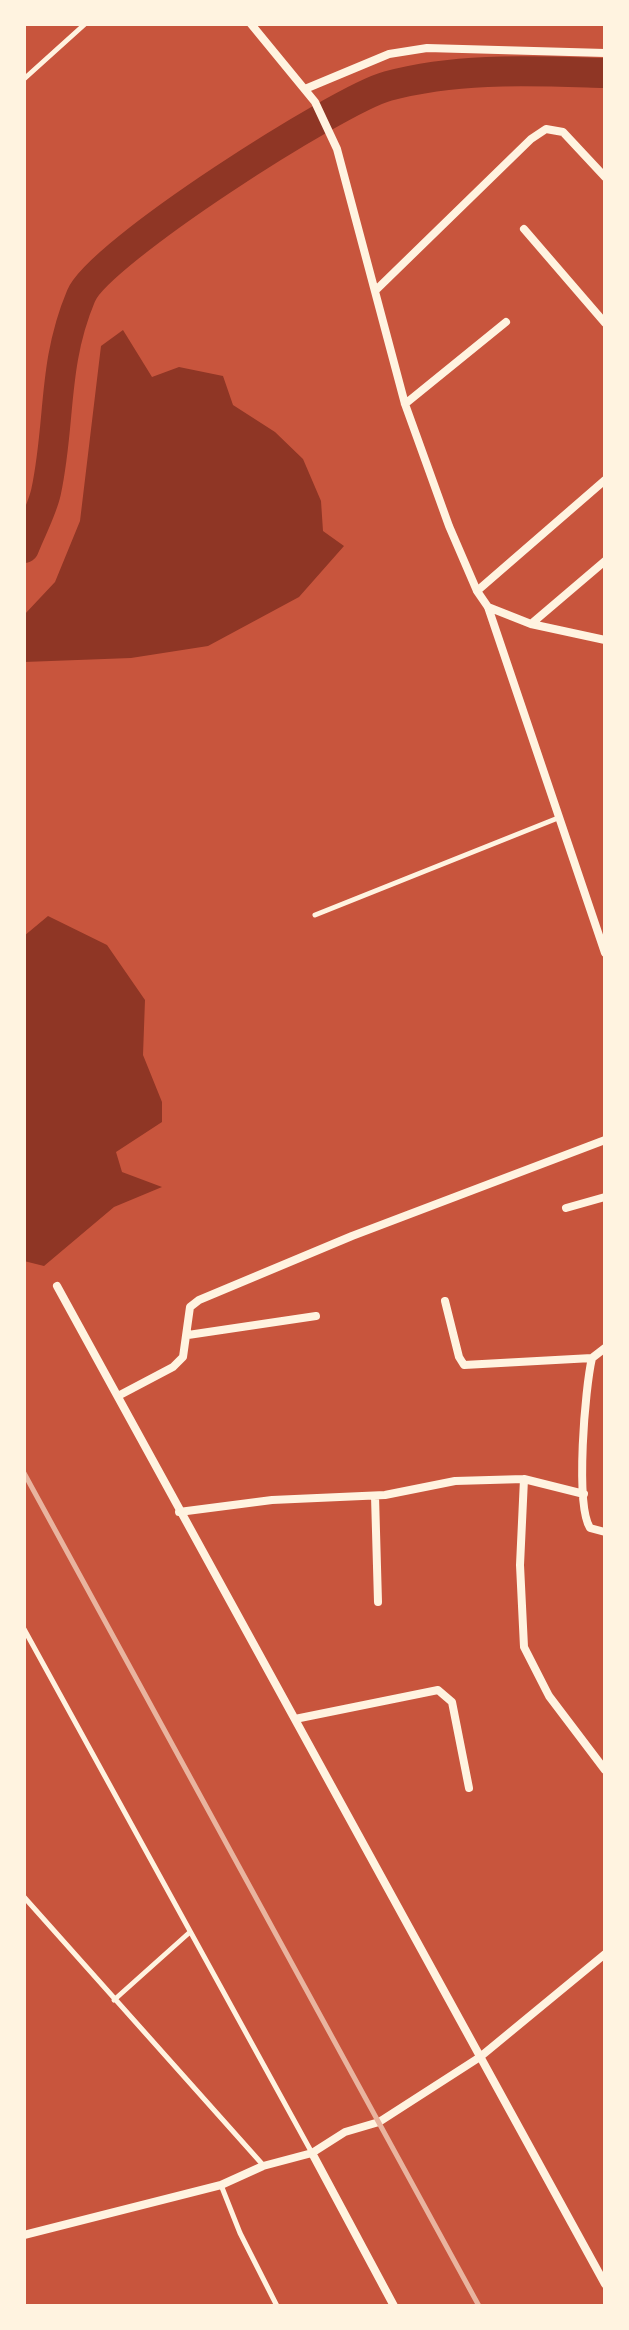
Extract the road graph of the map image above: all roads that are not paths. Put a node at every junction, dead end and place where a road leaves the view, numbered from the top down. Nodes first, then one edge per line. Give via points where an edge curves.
1 (74, 24) edge
2 (85, 24) edge
3 (251, 24) edge
4 (79, 30) junction
5 (605, 53) edge
6 (24, 79) edge
7 (305, 89) junction
8 (605, 177) edge
9 (524, 229) dead end
10 (376, 290) junction
11 (506, 322) dead end
12 (605, 323) edge
13 (405, 404) junction
14 (605, 480) edge
15 (605, 561) edge
16 (477, 591) junction
17 (488, 607) junction
18 (531, 624) junction
19 (605, 640) edge
20 (558, 818) junction
21 (315, 915) dead end
22 (605, 953) edge
23 (605, 1140) edge
24 (605, 1197) edge
25 (566, 1208) dead end
26 (57, 1286) dead end
27 (445, 1301) dead end
28 (316, 1316) dead end
29 (188, 1335) junction
30 (605, 1348) edge
31 (592, 1358) junction
32 (118, 1396) junction
33 (524, 1479) junction
34 (584, 1494) junction
35 (375, 1496) junction
36 (179, 1512) junction
37 (605, 1532) edge
38 (378, 1602) dead end
39 (24, 1629) edge
40 (295, 1719) junction
41 (605, 1770) edge
42 (469, 1788) dead end
43 (24, 1897) edge
44 (190, 1932) junction
45 (605, 1954) edge
46 (114, 2000) junction
47 (480, 2057) junction
48 (312, 2153) junction
49 (263, 2166) junction
50 (221, 2185) junction
51 (24, 2235) edge
52 (605, 2284) edge
53 (277, 2306) edge
54 (394, 2306) edge

1 - 4 lane
2 - 4 lane
3 - 7 street
4 - 6 lane
5 - 7 street via 427,48 389,54
7 - 10 street via 337,149
8 - 10 street via 563,132 546,129
9 - 12 street
10 - 13 street
11 - 13 street
13 - 16 street
14 - 16 street
15 - 18 street
16 - 17 street
17 - 18 street
17 - 20 street
18 - 19 street
20 - 21 lane
20 - 22 street
23 - 29 street via 199,1300 190,1307
24 - 25 street
26 - 32 street
27 - 31 street via 464,1365
28 - 29 street
29 - 32 street via 183,1357 173,1367
30 - 31 street
31 - 34 street via 583,1437
32 - 36 street
33 - 34 street
33 - 35 street via 455,1481
33 - 41 street via 524,1647 549,1696
34 - 37 street via 586,1522
35 - 36 street via 272,1500
35 - 38 street
36 - 40 street
39 - 44 lane
40 - 42 street via 438,1690 452,1702
40 - 47 street
43 - 46 lane
44 - 46 lane
44 - 48 lane
45 - 47 street
46 - 49 lane
47 - 48 street via 379,2122 345,2132
47 - 52 street
48 - 49 street
48 - 54 street
49 - 50 street
50 - 51 street
50 - 53 lane

